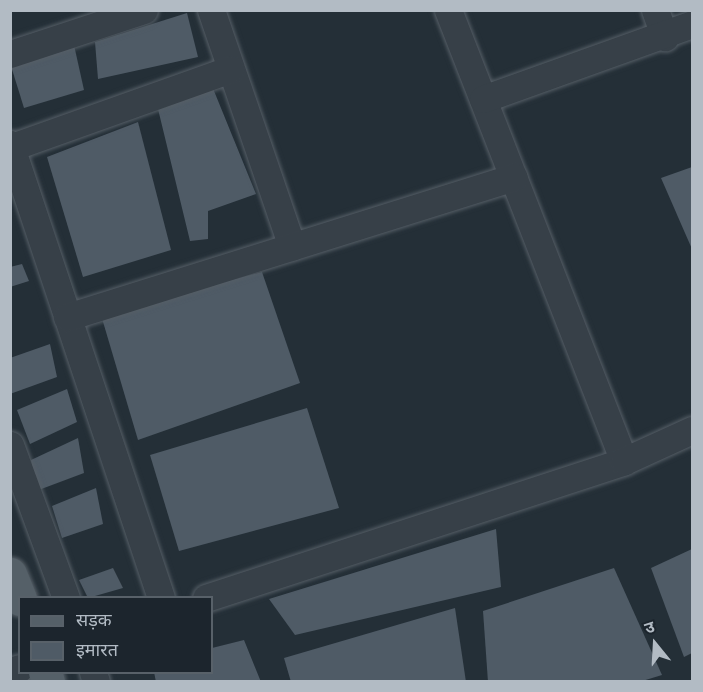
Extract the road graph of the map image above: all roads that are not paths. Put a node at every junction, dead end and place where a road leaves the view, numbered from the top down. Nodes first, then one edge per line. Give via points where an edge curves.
1 (144, 10) edge
2 (211, 10) edge
3 (447, 10) edge
4 (655, 10) edge
5 (693, 24) edge
6 (665, 37) junction
7 (10, 54) edge
8 (231, 69) junction
9 (483, 99) junction
10 (11, 146) edge
11 (514, 177) junction
12 (292, 247) junction
13 (67, 317) junction
14 (693, 430) edge
15 (10, 445) edge
16 (624, 461) junction
17 (10, 574) edge
18 (19, 596) edge
19 (66, 596) edge
20 (161, 596) edge
21 (209, 596) edge

1 - 7 street
2 - 8 street
3 - 9 street
4 - 6 street
5 - 6 street
6 - 9 street
8 - 10 street
8 - 12 street
9 - 11 street
10 - 13 street
11 - 12 street
11 - 16 street
12 - 13 street
13 - 20 street
14 - 16 street
15 - 19 street
16 - 21 street
17 - 18 main road

